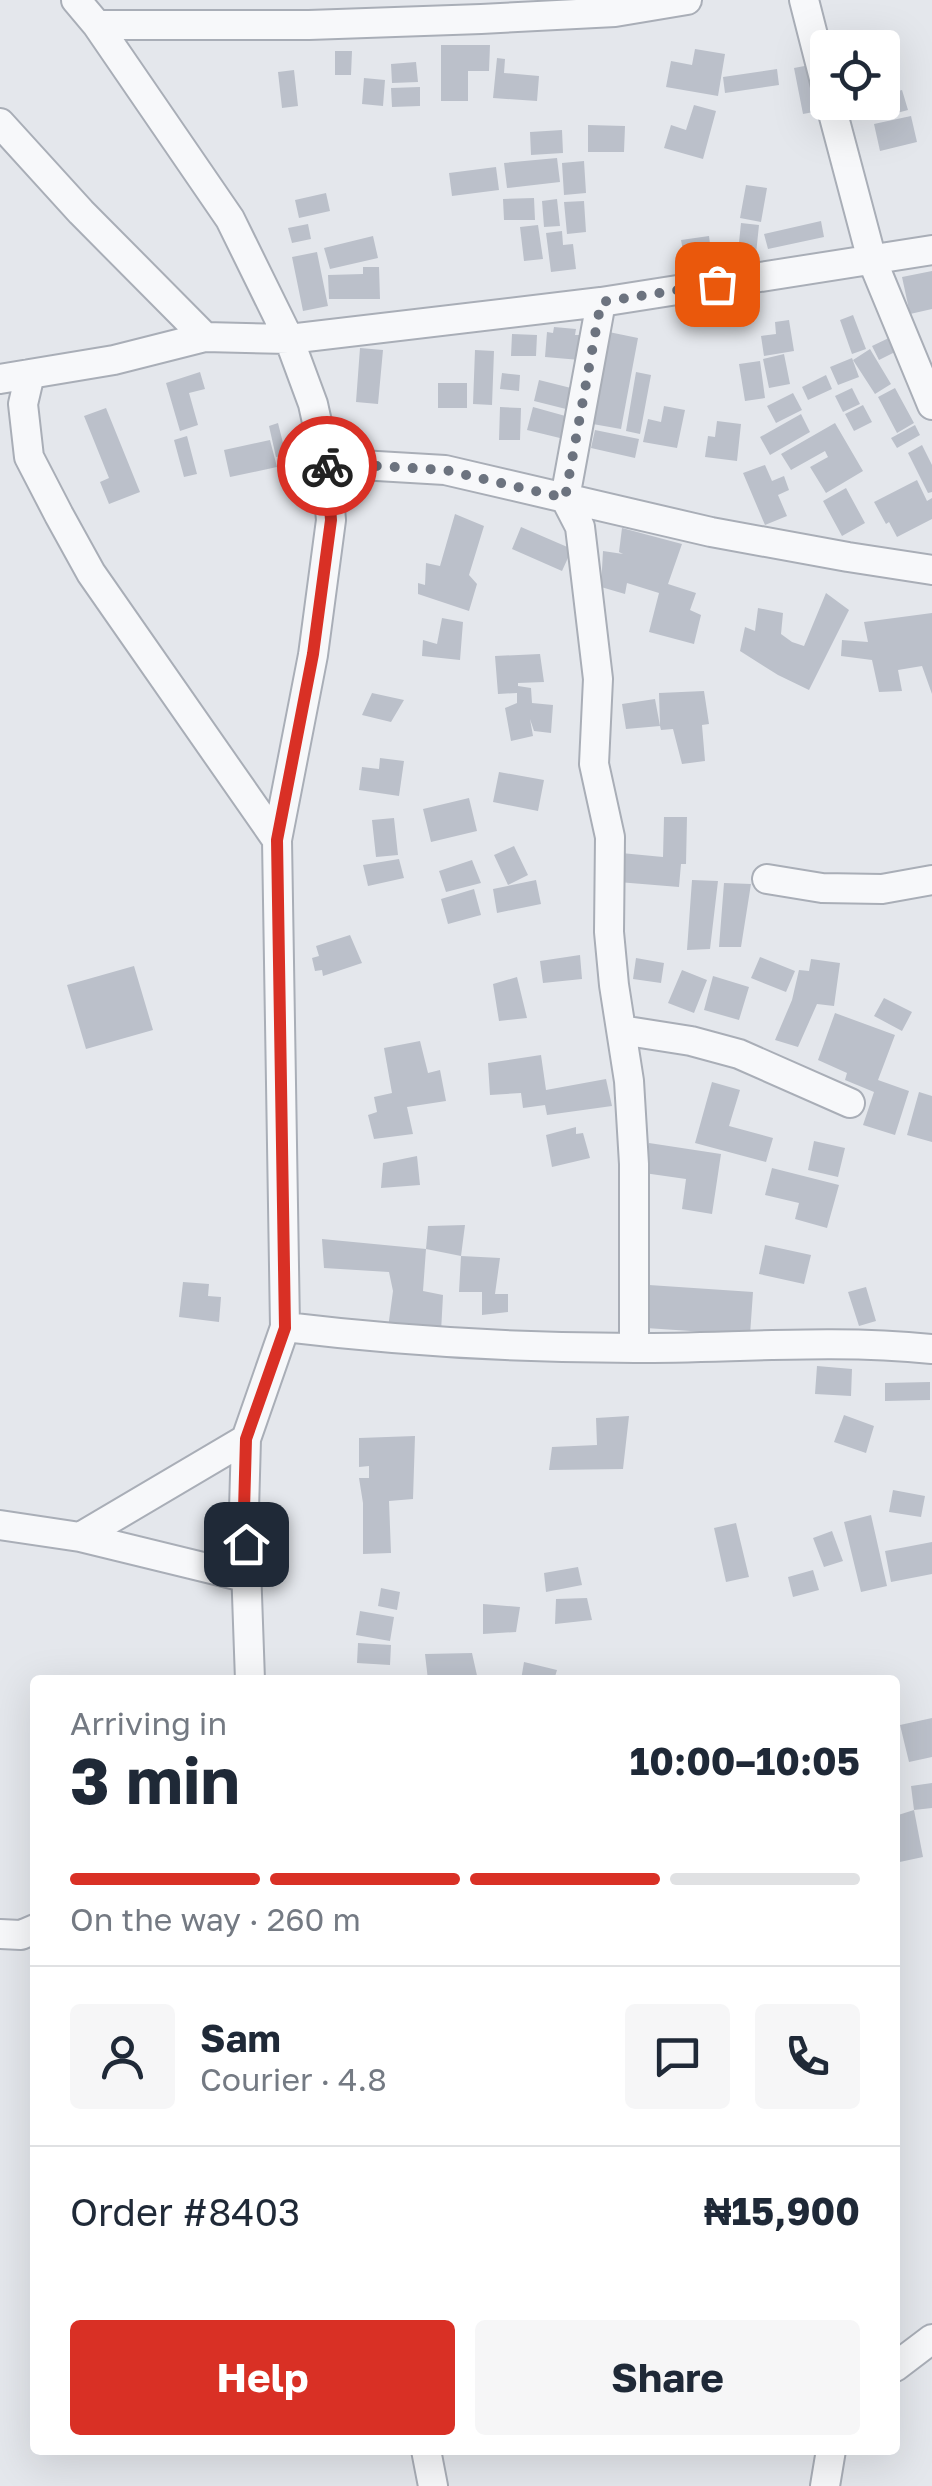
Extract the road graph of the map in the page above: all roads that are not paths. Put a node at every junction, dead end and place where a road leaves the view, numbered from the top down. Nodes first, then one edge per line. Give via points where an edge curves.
1 (76, 0) edge
2 (687, 0) edge
3 (804, 0) edge
4 (97, 25) junction
5 (812, 30) edge
6 (835, 120) edge
7 (0, 123) edge
8 (932, 250) edge
9 (872, 260) junction
10 (601, 302) junction
11 (205, 337) junction
12 (289, 339) junction
13 (30, 374) junction
14 (0, 378) edge
15 (932, 405) edge
16 (326, 463) junction
17 (565, 498) junction
18 (932, 570) edge
19 (277, 840) junction
20 (767, 879) dead end
21 (932, 880) edge
22 (621, 1030) junction
23 (850, 1103) dead end
24 (285, 1328) junction
25 (634, 1348) junction
26 (932, 1349) edge
27 (246, 1439) junction
28 (0, 1525) edge
29 (80, 1538) junction
30 (248, 1578) junction
31 (250, 1675) edge
32 (30, 1931) edge
33 (0, 1934) edge
34 (932, 2339) edge
35 (900, 2363) edge
36 (427, 2455) edge
37 (830, 2455) edge
38 (433, 2486) edge
39 (825, 2486) edge

1 - 4 street
2 - 4 street via 615,12 482,19
3 - 5 street
4 - 12 street via 230,219
6 - 9 street
7 - 11 street
8 - 9 street
9 - 10 street
9 - 15 street
10 - 12 street
10 - 17 street
11 - 12 street
11 - 13 street
12 - 16 street via 314,404
13 - 14 street
13 - 19 street via 23,404 29,456 59,516 91,573
16 - 17 street via 445,470
16 - 19 street via 331,520
17 - 18 street via 710,532
17 - 22 street via 580,527 598,679 594,764 610,837 610,932
19 - 24 street
20 - 21 street via 882,890
22 - 23 street via 739,1054
22 - 25 street via 634,1164
24 - 25 street via 424,1341
24 - 27 street
25 - 26 street
27 - 29 street
27 - 30 street
28 - 29 street
29 - 30 street
30 - 31 street
32 - 33 street
34 - 35 street
36 - 38 street
37 - 39 street

